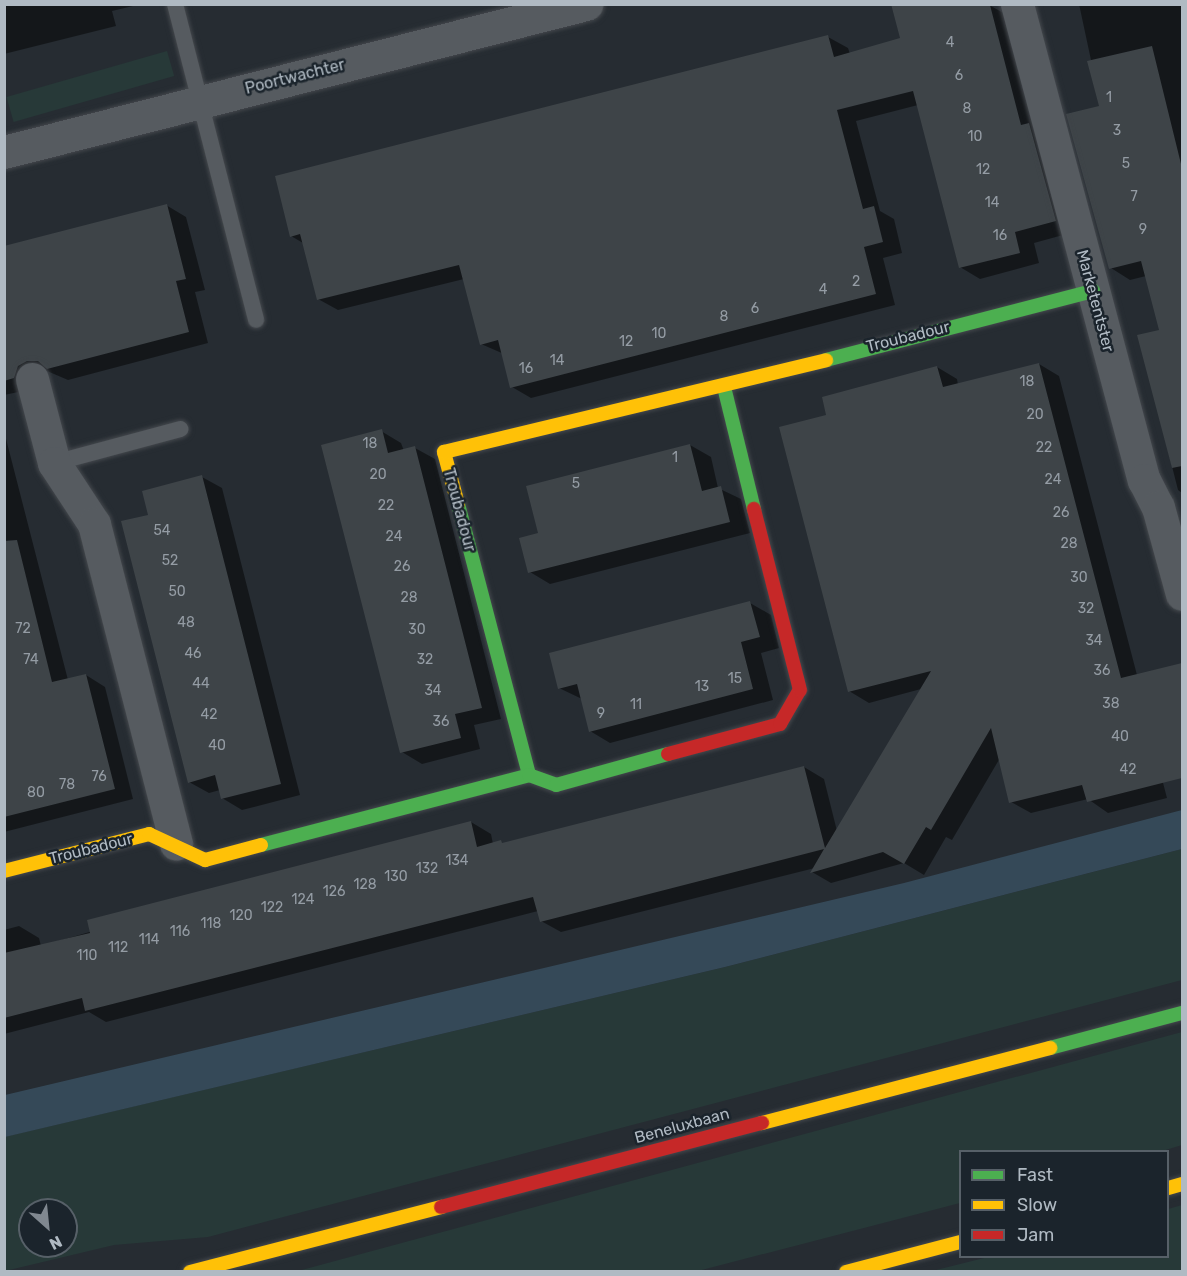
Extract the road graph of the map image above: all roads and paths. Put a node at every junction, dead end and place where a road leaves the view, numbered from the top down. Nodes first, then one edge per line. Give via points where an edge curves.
1 (175, 4) edge
2 (586, 4) edge
3 (1017, 4) edge
4 (200, 101) junction
5 (4, 152) edge
6 (1092, 291) junction
7 (256, 320) dead end
8 (32, 379) dead end
9 (724, 387) junction
10 (181, 429) dead end
11 (54, 464) junction
12 (1182, 594) edge
13 (528, 776) junction
14 (176, 844) junction
15 (4, 871) edge
16 (1182, 1013) edge
17 (959, 1242) edge
18 (190, 1272) edge
19 (846, 1272) edge

1 - 4 lane
2 - 4 street, Poortwachter
3 - 6 street, Marketentster
4 - 5 street, Poortwachter
4 - 7 lane
6 - 9 street, Troubadour
6 - 12 street, Marketentster via 1144,480 1158,507
8 - 11 street
9 - 13 street via 800,690 780,724 556,785
9 - 13 street, Troubadour via 444,452
10 - 11 lane
11 - 14 street via 94,524
13 - 14 street, Troubadour via 205,860
14 - 15 street, Troubadour via 149,834
16 - 18 street, Beneluxbaan
17 - 19 street

